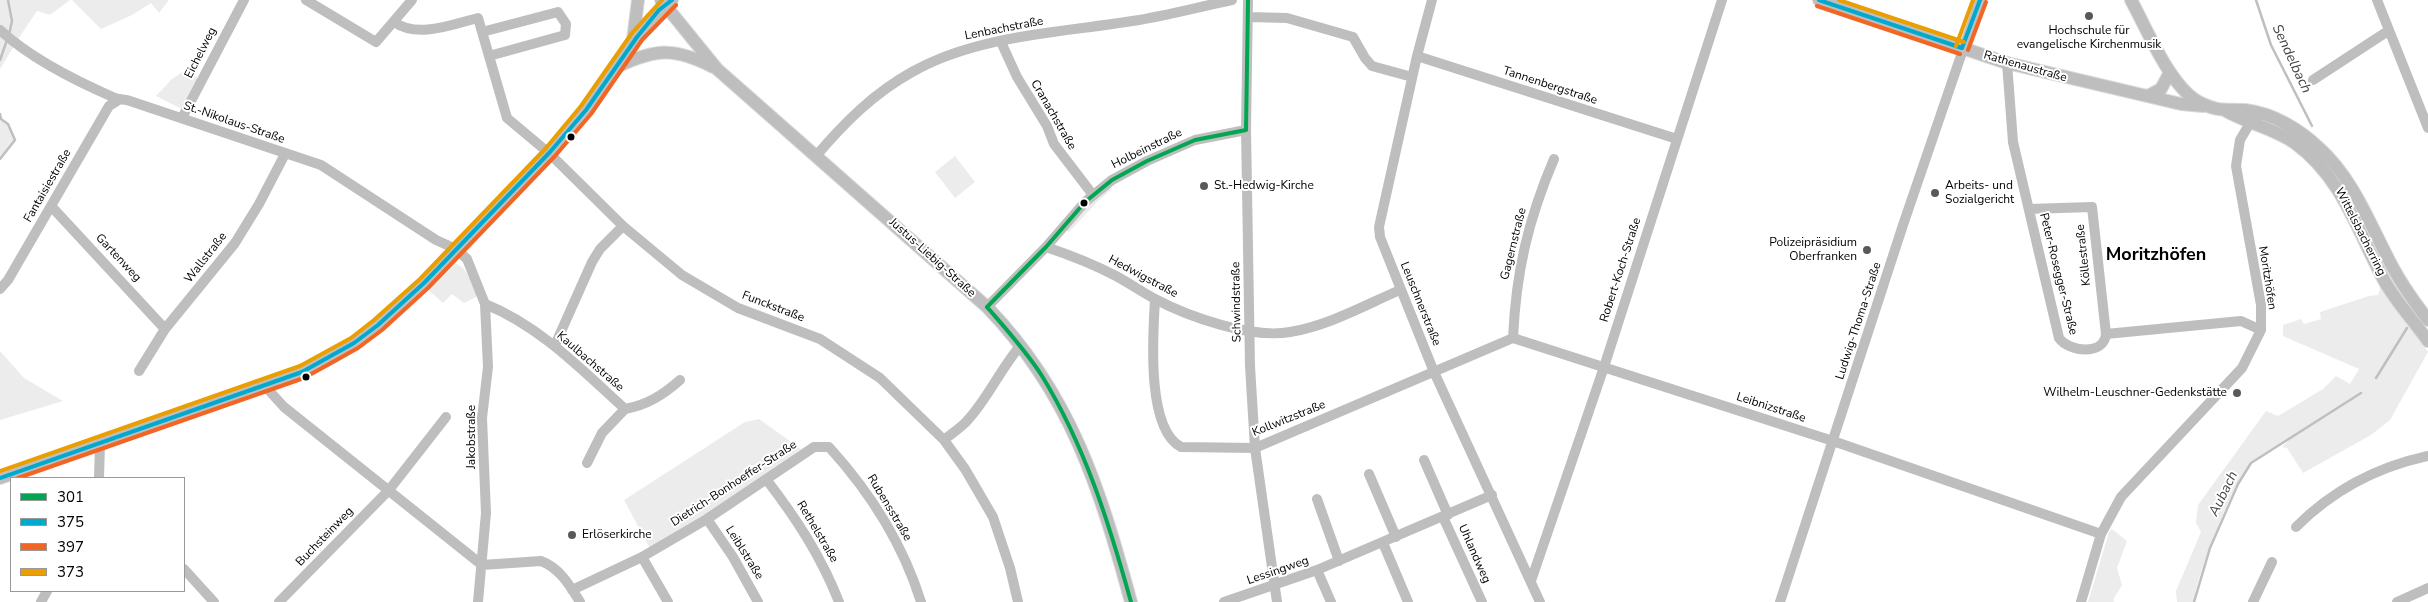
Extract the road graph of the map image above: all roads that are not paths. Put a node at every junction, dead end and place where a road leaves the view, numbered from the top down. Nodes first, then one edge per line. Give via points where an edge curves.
1 (244, 0) edge
2 (306, 0) edge
3 (412, 0) edge
4 (638, 0) edge
5 (1232, 0) edge
6 (1248, 0) edge
7 (1432, 0) edge
8 (1722, 0) edge
9 (1818, 0) edge
10 (1980, 0) edge
11 (2131, 0) edge
12 (2377, 0) edge
13 (666, 2) edge
14 (1847, 4) edge
15 (1248, 17) junction
16 (394, 22) junction
17 (0, 30) edge
18 (2388, 31) junction
19 (482, 32) junction
20 (633, 42) junction
21 (1002, 42) junction
22 (1962, 48) junction
23 (489, 56) junction
24 (1417, 56) junction
25 (2007, 63) junction
26 (618, 66) junction
27 (717, 69) junction
28 (2170, 72) junction
29 (1412, 77) junction
30 (2313, 80) dead end
31 (2148, 96) junction
32 (120, 100) junction
33 (2208, 106) junction
34 (2226, 111) junction
35 (182, 118) junction
36 (2250, 123) junction
37 (2428, 128) edge
38 (1246, 130) junction
39 (1677, 139) junction
40 (284, 154) junction
41 (550, 154) junction
42 (816, 156) junction
43 (1554, 159) dead end
44 (1093, 195) junction
45 (51, 206) junction
46 (2028, 209) junction
47 (623, 226) junction
48 (1046, 247) junction
49 (456, 249) junction
50 (0, 289) edge
51 (1400, 290) junction
52 (1155, 299) junction
53 (485, 304) junction
54 (987, 307) junction
55 (2428, 320) edge
56 (165, 328) junction
57 (2261, 330) junction
58 (1250, 331) junction
59 (2106, 334) junction
60 (1513, 338) junction
61 (2428, 341) edge
62 (555, 345) junction
63 (1021, 345) junction
64 (1604, 367) junction
65 (139, 371) dead end
66 (1434, 372) junction
67 (680, 380) dead end
68 (264, 385) junction
69 (625, 410) junction
70 (446, 417) dead end
71 (944, 440) junction
72 (1834, 441) junction
73 (100, 444) junction
74 (814, 447) joint
75 (1255, 448) junction
76 (2428, 456) edge
77 (1424, 460) dead end
78 (587, 463) dead end
79 (1369, 474) dead end
80 (99, 477) edge
81 (0, 478) edge
82 (766, 479) junction
83 (389, 490) junction
84 (1492, 496) junction
85 (1318, 499) dead end
86 (1446, 516) junction
87 (707, 519) junction
88 (2296, 527) dead end
89 (2101, 534) junction
90 (1396, 537) junction
91 (1383, 543) junction
92 (1542, 546) junction
93 (642, 557) junction
94 (1521, 558) junction
95 (1339, 561) junction
96 (2272, 562) dead end
97 (482, 564) junction
98 (185, 570) edge
99 (1317, 570) junction
100 (1531, 582) junction
101 (1274, 585) junction
102 (2428, 588) edge
103 (572, 590) junction
104 (214, 602) edge
105 (279, 602) edge
106 (478, 602) edge
107 (580, 602) edge
108 (668, 602) edge
109 (758, 602) edge
110 (839, 602) edge
111 (921, 602) edge
112 (1018, 602) edge
113 (1131, 602) edge
114 (1224, 602) edge
115 (1276, 602) edge
116 (1331, 602) edge
117 (1408, 602) edge
118 (1482, 602) edge
119 (1540, 602) edge
120 (1780, 602) edge
121 (2081, 602) edge
122 (2253, 602) edge
123 (2397, 602) edge

1 - 35 street, Eichelweg
2 - 16 street via 376,42
3 - 16 street
4 - 20 main road
5 - 21 street, Lenbachstraße via 1135,21
6 - 15 street, Schwindstraße
7 - 24 street, Leuschnerstraße
8 - 39 street, Robert-Koch-Straße
9 - 14 main road, Rathenaustraße
10 - 22 street, Ludwig-Thoma-Straße
11 - 28 main road, Wittelsbacherring
12 - 18 street
13 - 20 main road
13 - 27 main road
14 - 22 main road, Rathenaustraße
15 - 29 street via 1287,18 1353,37 1372,66
15 - 38 street, Schwindstraße
16 - 19 street via 407,29 430,30 478,18
17 - 32 street, St.-Nikolaus-Straße via 62,71
18 - 30 street
18 - 37 street
19 - 23 street, Funckstraße
19 - 23 street via 558,12 566,24 565,35
20 - 26 main road
21 - 42 street, Lenbachstraße via 957,51 890,85 850,117
21 - 44 street, Cranachstraße via 1017,78 1047,126 1054,144
22 - 25 main road, Rathenaustraße
22 - 72 street, Ludwig-Thoma-Straße
23 - 41 street, Funckstraße via 507,118
24 - 29 street, Leuschnerstraße
24 - 39 street, Tannenbergstraße
25 - 31 main road, Rathenaustraße
25 - 46 street, Peter-Rosegger-Straße via 2013,142
26 - 27 main road via 638,56 667,51 698,59
26 - 41 main road
27 - 42 main road, Justus-Liebig-Straße
28 - 31 main road via 2162,89
28 - 33 main road, Wittelsbacherring via 2192,97
29 - 51 street, Leuschnerstraße via 1379,226
31 - 33 main road, Rathenaustraße
32 - 35 street, St.-Nikolaus-Straße via 126,99
32 - 45 street, Fantaisiestraße via 109,106
33 - 34 main road, Wittelsbacherring
34 - 36 main road, Wittelsbacherring
34 - 55 main road, Wittelsbacherring via 2245,110 2273,118 2320,148 2350,186 2393,268
35 - 40 street, St.-Nikolaus-Straße
36 - 57 street, Moritzhöfen via 2240,140 2236,166 2261,305
36 - 61 main road, Wittelsbacherring via 2288,138 2330,176 2351,211 2386,284
38 - 44 street, Holbeinstraße via 1195,140 1175,148 1112,180
38 - 58 street, Schwindstraße
39 - 64 street, Robert-Koch-Straße
40 - 49 street, St.-Nikolaus-Straße via 321,165 436,240
40 - 56 street, Wallstraße via 260,204 235,243
41 - 47 street, Funckstraße
41 - 49 main road
42 - 54 main road, Justus-Liebig-Straße
43 - 60 street, Gagernstraße via 1521,260
44 - 48 street, Holbeinstraße
45 - 50 street, Fantaisiestraße
45 - 56 street, Gartenweg
46 - 59 street, Köllestraße via 2092,207
46 - 59 street, Peter-Rosegger-Straße via 2059,338 2071,349 2086,349 2099,346
47 - 62 street via 592,262
47 - 71 street, Funckstraße via 682,275 738,308 820,339 872,373
48 - 52 street, Hedwigstraße via 1117,276
48 - 54 street, Holbeinstraße
49 - 53 street, Jakobstraße via 466,259
49 - 68 main road via 360,340 321,364
51 - 58 street, Hedwigstraße via 1317,326 1289,333
51 - 66 street, Leuschnerstraße
52 - 58 street, Hedwigstraße via 1187,313
52 - 75 street, Kollwitzstraße via 1153,367 1162,422 1172,443 1181,447
53 - 62 street, Kaulbachstraße
53 - 97 street, Jakobstraße via 488,367 482,418 486,512
54 - 63 main road, Justus-Liebig-Straße
56 - 65 street, Wallstraße
57 - 59 street via 2240,321
57 - 89 street, Moritzhöfen via 2242,368 2121,497
58 - 75 street, Schwindstraße
60 - 64 street, Leibnizstraße
60 - 66 street
62 - 69 street, Kaulbachstraße
63 - 71 street via 1007,360 991,389 966,422
63 - 113 main road, Justus-Liebig-Straße via 1045,380 1081,446 1108,517
64 - 72 street, Leibnizstraße
64 - 92 street, Robert-Koch-Straße
66 - 75 street, Kollwitzstraße
66 - 84 street, Leuschnerstraße
67 - 69 street, Kaulbachstraße via 664,394
68 - 73 main road
68 - 83 street via 284,407
69 - 78 street, Kaulbachstraße via 602,433
70 - 83 street, Buchsteinweg
71 - 112 street, Funckstraße via 993,517
72 - 89 street, Leibnizstraße
72 - 120 street, Ludwig-Thoma-Straße
73 - 80 street
73 - 81 main road
74 - 82 street, Dietrich-Bonhoeffer-Straße
74 - 111 street, Rubensstraße via 829,447 869,496 892,534
75 - 101 street, Schwindstraße
76 - 88 street via 2385,468 2354,482 2325,501
77 - 86 street
79 - 90 street
82 - 87 street, Dietrich-Bonhoeffer-Straße
82 - 110 street, Rethelstraße via 811,543
83 - 97 street
83 - 105 street, Buchsteinweg
84 - 86 street, Lessingweg
84 - 94 street, Leuschnerstraße
85 - 95 street
86 - 90 street, Lessingweg
86 - 118 street, Uhlandweg
87 - 93 street, Dietrich-Bonhoeffer-Straße
87 - 109 street, Leiblstraße via 733,556
89 - 121 street, Moritzhöfen
90 - 91 street, Lessingweg
91 - 95 street, Lessingweg
91 - 117 street
92 - 94 street
92 - 100 street, Robert-Koch-Straße
93 - 103 street, Dietrich-Bonhoeffer-Straße
93 - 108 street
94 - 100 street, Leuschnerstraße
95 - 99 street, Lessingweg
96 - 122 street
97 - 103 street via 541,561 556,570
97 - 106 street, Jakobstraße
98 - 104 street
99 - 101 street, Lessingweg
99 - 116 street
100 - 119 street, Leuschnerstraße
101 - 114 street, Lessingweg
101 - 115 street, Schwindstraße
102 - 123 street
103 - 107 street

